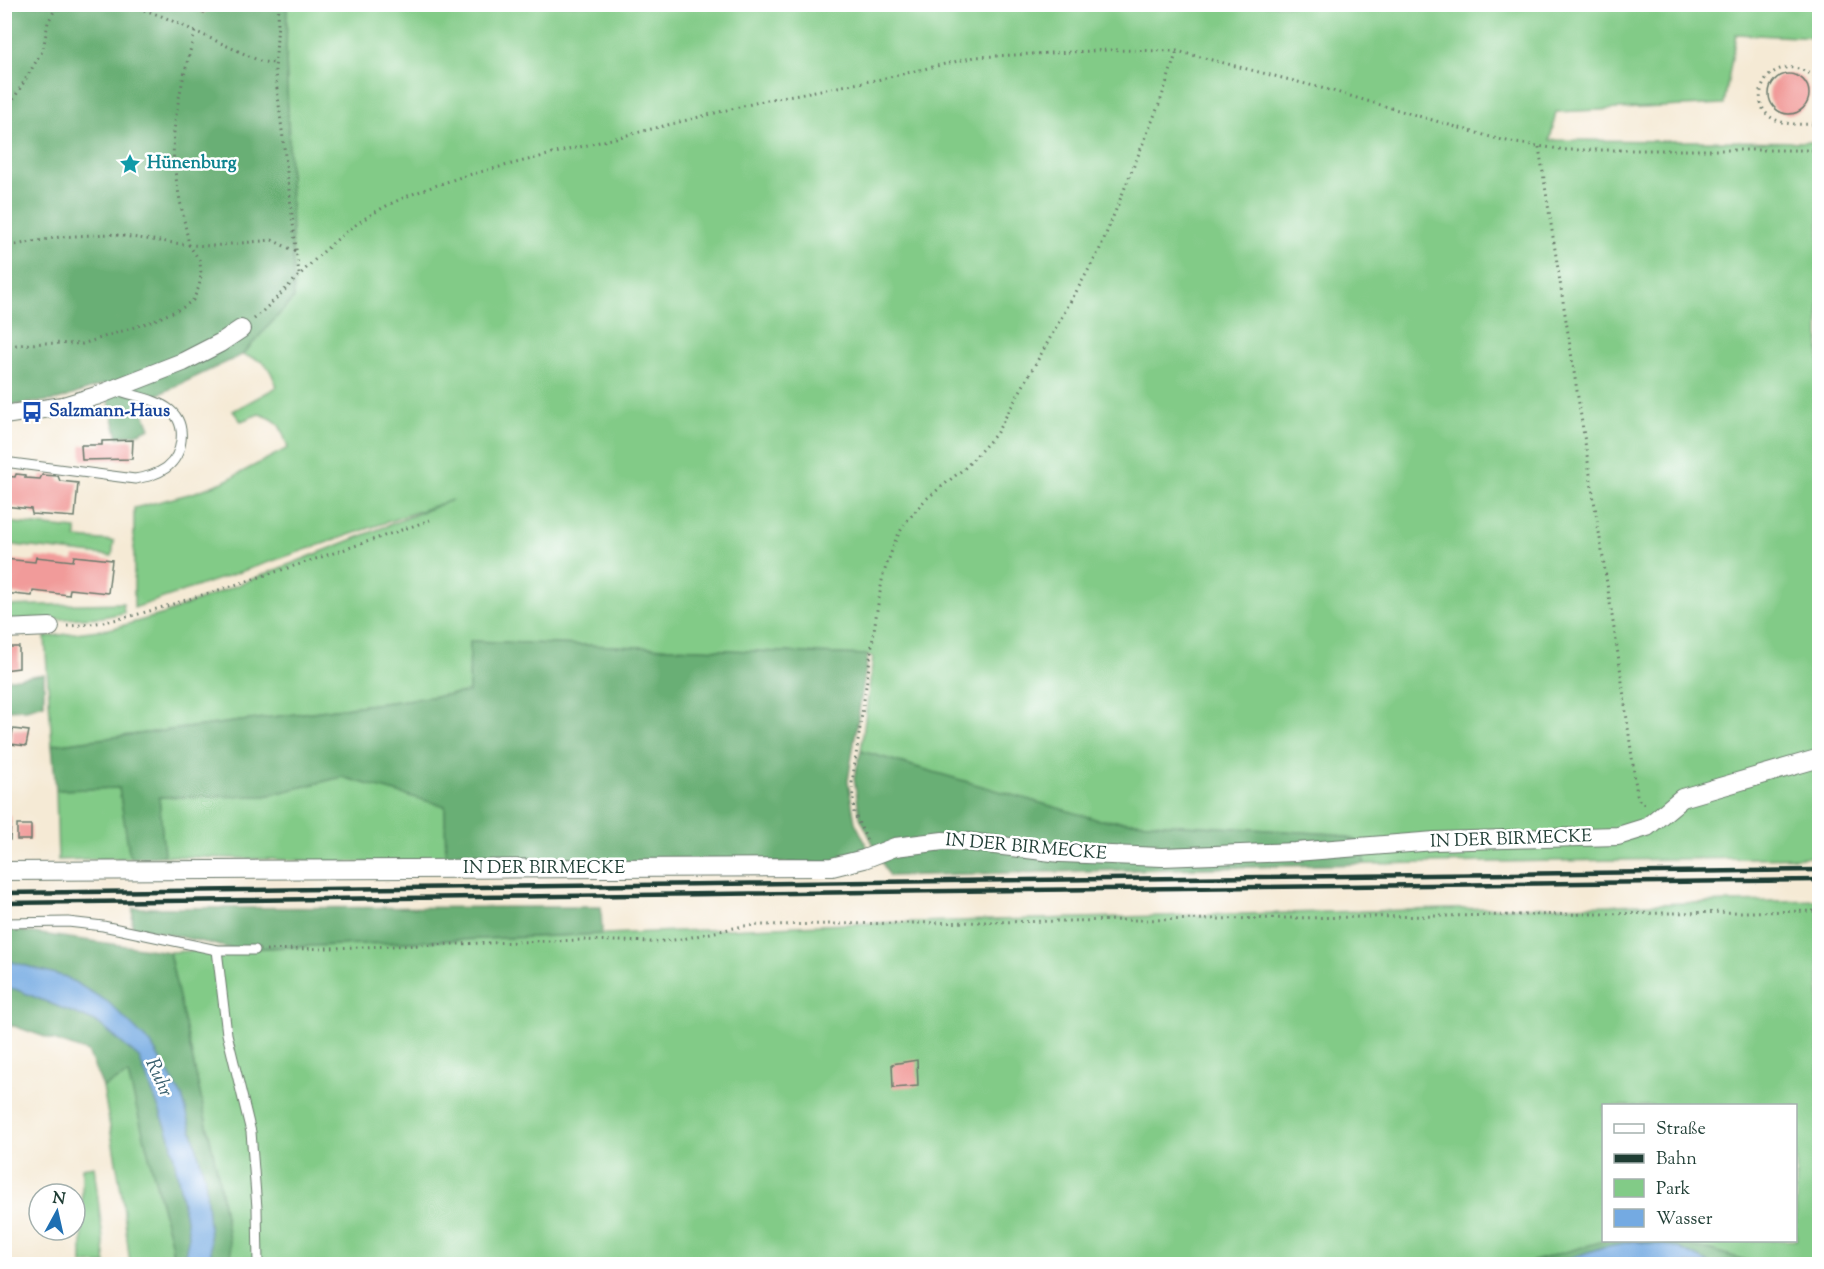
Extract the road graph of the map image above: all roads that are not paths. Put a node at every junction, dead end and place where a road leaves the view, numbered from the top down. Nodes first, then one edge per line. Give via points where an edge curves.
1 (241, 329) road end
2 (115, 389) junction
3 (4, 415) edge
4 (4, 462) edge
5 (50, 627) road end
6 (4, 629) edge
7 (1820, 758) edge
8 (4, 870) edge
9 (4, 923) edge
10 (217, 950) junction
11 (255, 950) road end
12 (258, 1264) edge

1 - 2 street via 183,362
2 - 3 street via 63,406
2 - 4 lane via 165,406 176,416 181,439 166,468 152,476 135,478
5 - 6 street
7 - 8 street, IN DER BIRMECKE via 1682,798 1647,827 1618,836 1435,841 1152,857 943,841 911,844 832,867
9 - 10 lane via 103,926
10 - 11 lane
10 - 12 lane via 227,1034 251,1132

